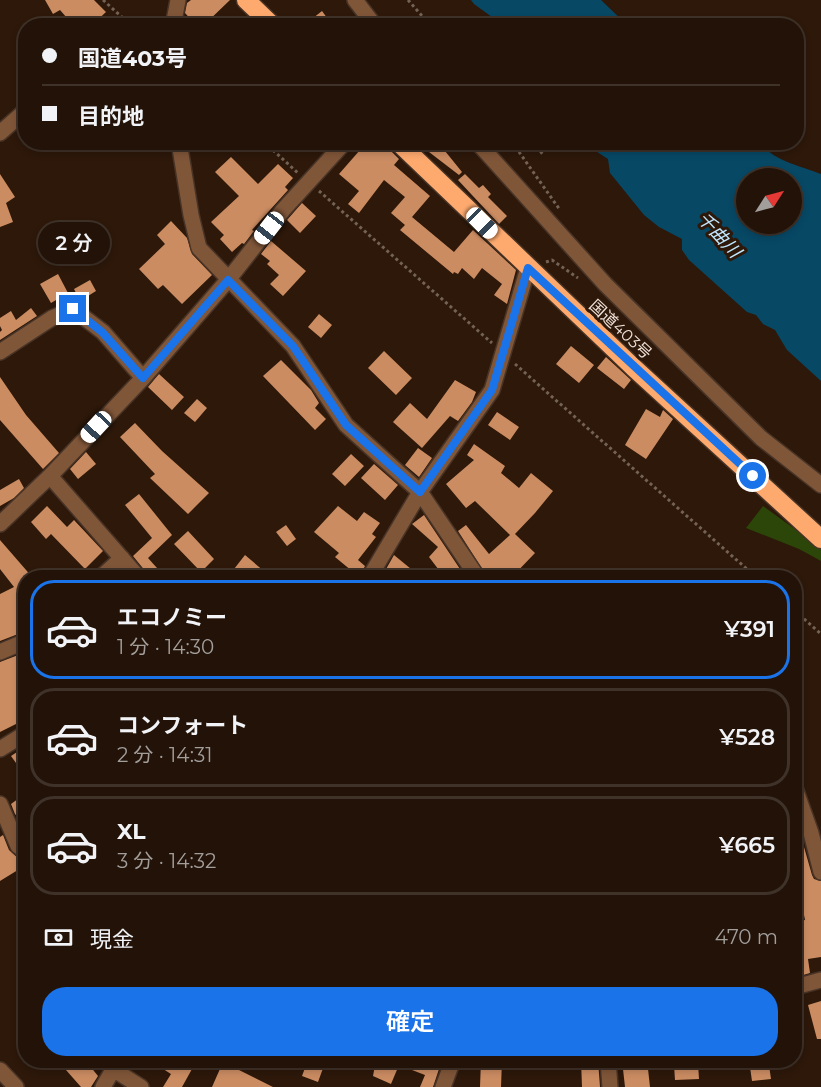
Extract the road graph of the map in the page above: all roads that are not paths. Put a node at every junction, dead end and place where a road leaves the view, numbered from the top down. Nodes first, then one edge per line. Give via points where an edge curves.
1 (178, 0) edge
2 (246, 0) edge
3 (355, 0) edge
4 (174, 18) edge
5 (265, 18) edge
6 (369, 18) edge
7 (18, 117) edge
8 (0, 133) edge
9 (180, 150) edge
10 (338, 150) edge
11 (407, 150) edge
12 (484, 150) edge
13 (528, 268) junction
14 (228, 280) junction
15 (0, 352) edge
16 (143, 378) junction
17 (50, 476) junction
18 (821, 484) edge
19 (420, 492) junction
20 (2, 517) edge
21 (821, 539) edge
22 (122, 558) junction
23 (109, 570) edge
24 (133, 570) edge
25 (374, 570) edge
26 (473, 570) edge
27 (18, 644) edge
28 (0, 652) edge
29 (18, 738) edge
30 (0, 749) edge
31 (0, 804) edge
32 (802, 808) edge
33 (5, 830) edge
34 (18, 846) edge
35 (821, 872) edge
36 (820, 985) edge
37 (802, 986) edge
38 (114, 1068) edge
39 (119, 1068) edge
40 (450, 1068) edge
41 (609, 1068) edge
42 (0, 1070) edge
43 (16, 1087) edge
44 (104, 1087) edge
45 (141, 1087) edge
46 (443, 1087) edge
47 (610, 1087) edge

1 - 4 street
2 - 5 highway
3 - 6 street
7 - 8 street
9 - 14 street via 199,248
10 - 14 street via 283,210
11 - 13 highway, 国道403号
12 - 18 street via 604,284 761,438
13 - 19 street via 492,390
13 - 21 highway, 国道403号
14 - 16 street
14 - 19 street via 293,346 346,425
15 - 16 street via 73,309 102,332
16 - 17 street
17 - 20 street
17 - 22 street
19 - 25 street
19 - 26 street
22 - 23 street
22 - 24 street
27 - 28 street
29 - 30 street
31 - 33 street
32 - 35 street
33 - 34 street
36 - 37 street
38 - 44 street
39 - 45 street
40 - 46 street
41 - 47 street
42 - 43 street

